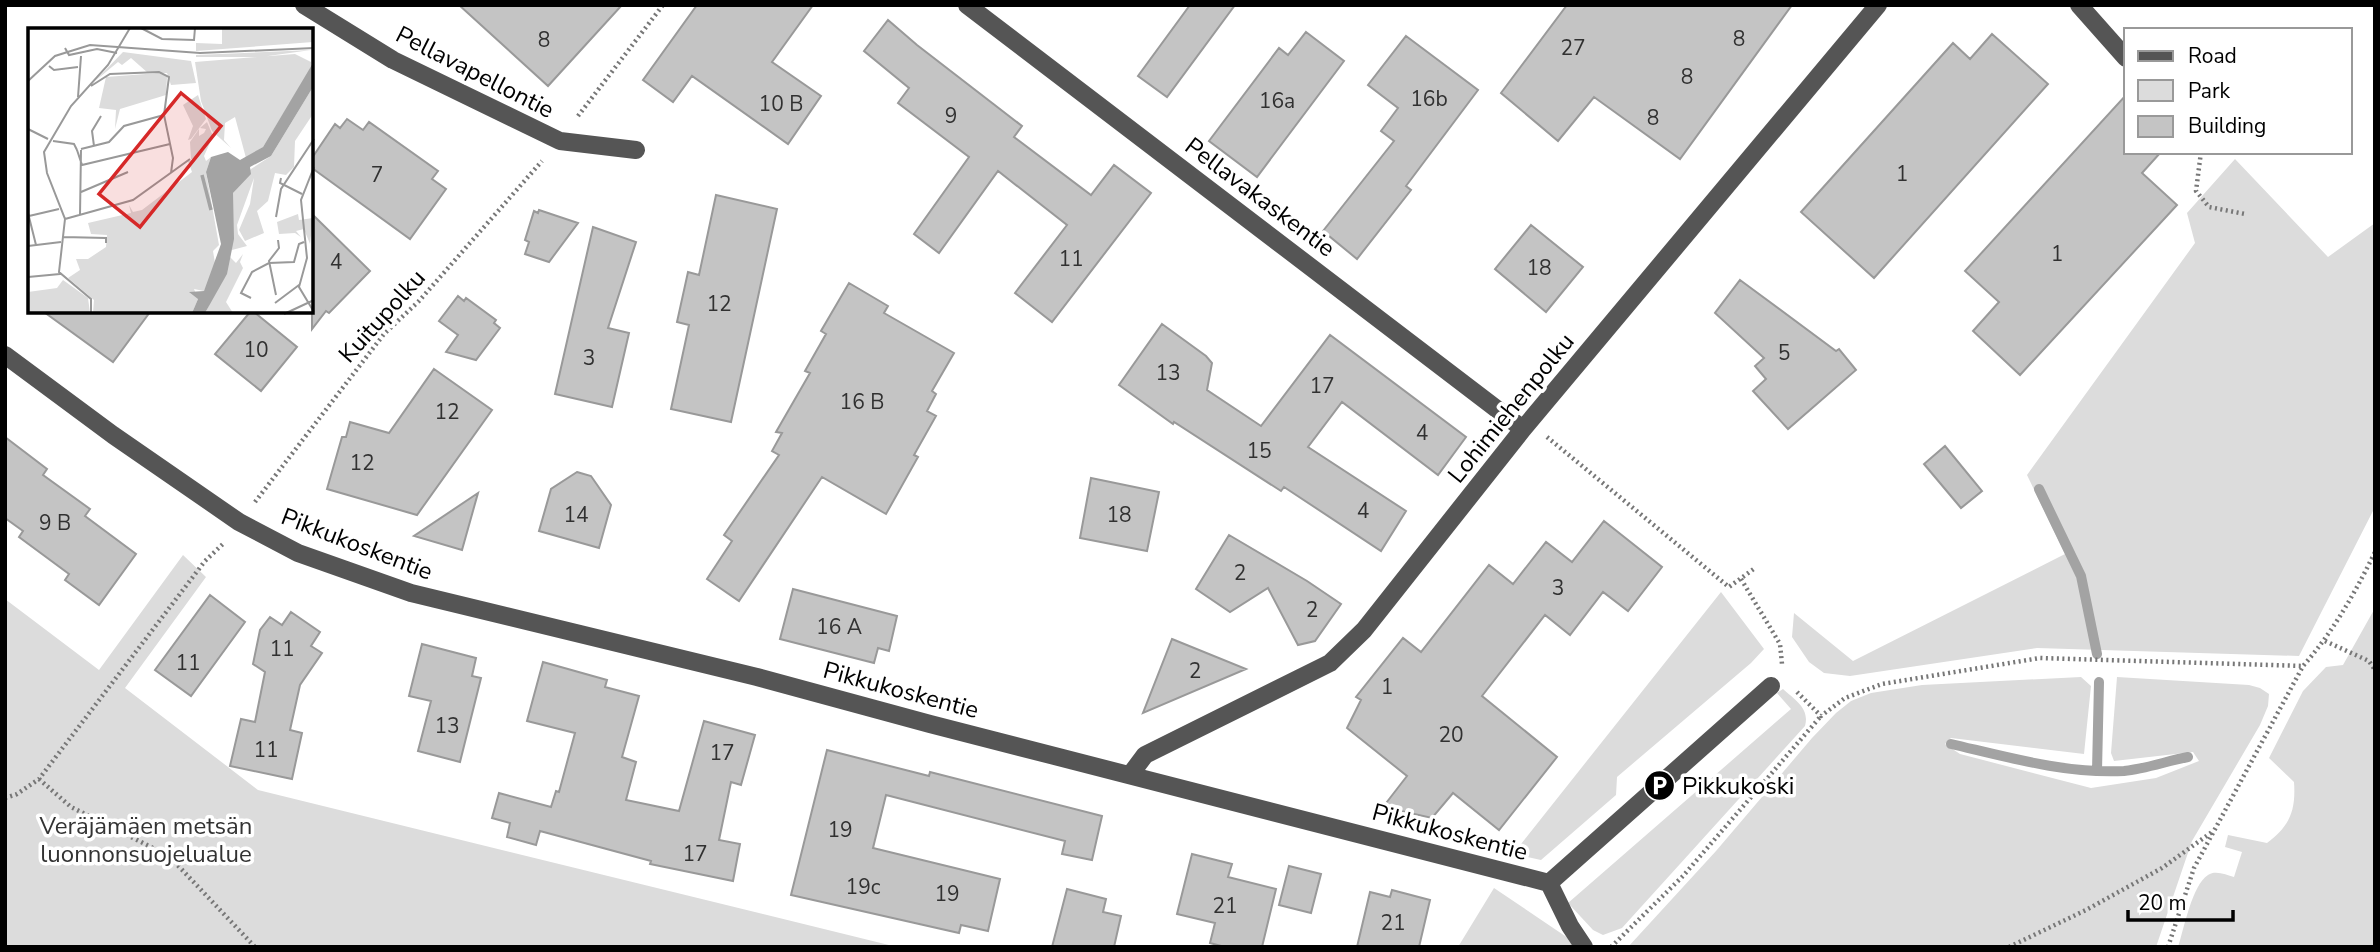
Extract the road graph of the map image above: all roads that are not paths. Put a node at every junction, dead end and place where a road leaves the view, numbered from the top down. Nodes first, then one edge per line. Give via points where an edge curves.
1 (304, 5) edge
2 (967, 5) edge
3 (1878, 5) edge
4 (2079, 5) edge
5 (2124, 56) edge
6 (636, 150) dead end
7 (5, 355) edge
8 (1523, 429) junction
9 (1777, 682) road end
10 (1130, 775) junction
11 (1549, 883) junction
12 (1584, 947) edge

1 - 6 street, Pellavapellontie via 393,60 560,141
2 - 8 street, Pellavakaskentie
3 - 8 street, Lohimiehenpolku
4 - 5 street
7 - 10 street, Pikkukoskentie via 239,522 298,553 411,593
8 - 10 street, Lohimiehenpolku via 1364,631 1343,651 1301,678 1145,755
9 - 11 street, Pikkukoskentie
10 - 11 street, Pikkukoskentie
11 - 12 street

